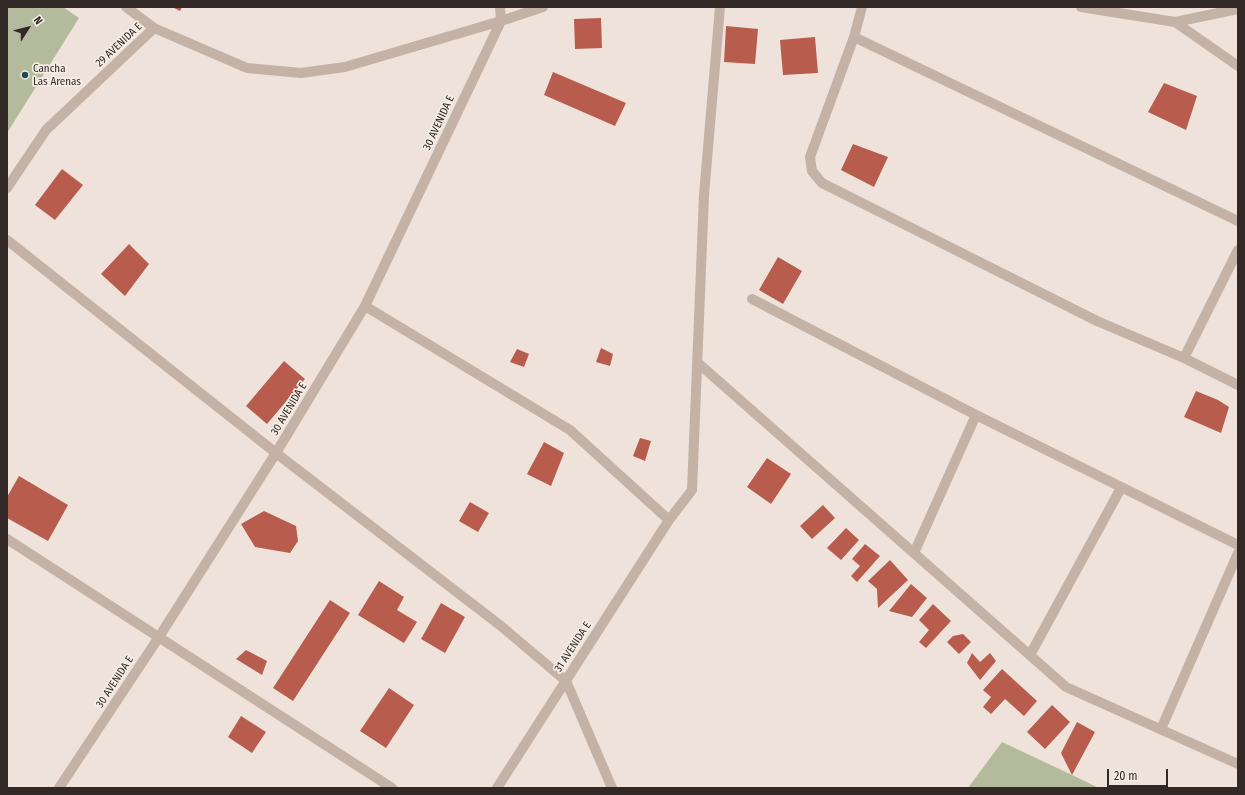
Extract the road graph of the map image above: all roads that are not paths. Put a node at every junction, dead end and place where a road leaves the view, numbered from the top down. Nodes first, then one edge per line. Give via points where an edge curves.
1 (126, 7) edge
2 (500, 7) edge
3 (543, 7) edge
4 (720, 7) edge
5 (862, 7) edge
6 (1081, 7) edge
7 (1238, 9) edge
8 (501, 21) junction
9 (1175, 22) junction
10 (154, 28) junction
11 (854, 37) junction
12 (1238, 66) edge
13 (7, 188) edge
14 (1238, 221) edge
15 (7, 240) edge
16 (1238, 250) edge
17 (752, 299) dead end
18 (365, 306) junction
19 (1184, 358) junction
20 (698, 363) junction
21 (1238, 385) edge
22 (976, 415) junction
23 (276, 453) junction
24 (1121, 488) junction
25 (669, 520) junction
26 (7, 539) edge
27 (1238, 545) edge
28 (914, 553) junction
29 (1238, 553) edge
30 (159, 637) junction
31 (1030, 655) junction
32 (566, 681) junction
33 (1161, 729) junction
34 (1238, 764) edge
35 (59, 788) edge
36 (392, 788) edge
37 (497, 788) edge
38 (612, 788) edge

1 - 10 street
2 - 8 street
3 - 8 street
4 - 20 street, 31 AVENIDA E via 704,195
5 - 11 street
6 - 9 street
7 - 9 street
8 - 10 street via 344,67 301,73 247,68
8 - 18 street, 30 AVENIDA E
9 - 12 street
10 - 13 street, 29 AVENIDA E via 46,130
11 - 14 street
11 - 19 street via 810,156 812,171 822,183 1096,321
15 - 23 street
16 - 19 street
17 - 22 street
18 - 23 street, 30 AVENIDA E
18 - 25 street via 570,430
19 - 21 street
20 - 25 street, 31 AVENIDA E via 692,490
20 - 28 street
22 - 24 street
22 - 28 street
23 - 30 street, 30 AVENIDA E
23 - 32 street via 501,626
24 - 27 street
24 - 31 street
25 - 32 street, 31 AVENIDA E
26 - 30 street
28 - 31 street
29 - 33 street
30 - 35 street, 30 AVENIDA E
30 - 36 street
31 - 33 street via 1066,687
32 - 37 street, 31 AVENIDA E
32 - 38 street
33 - 34 street

